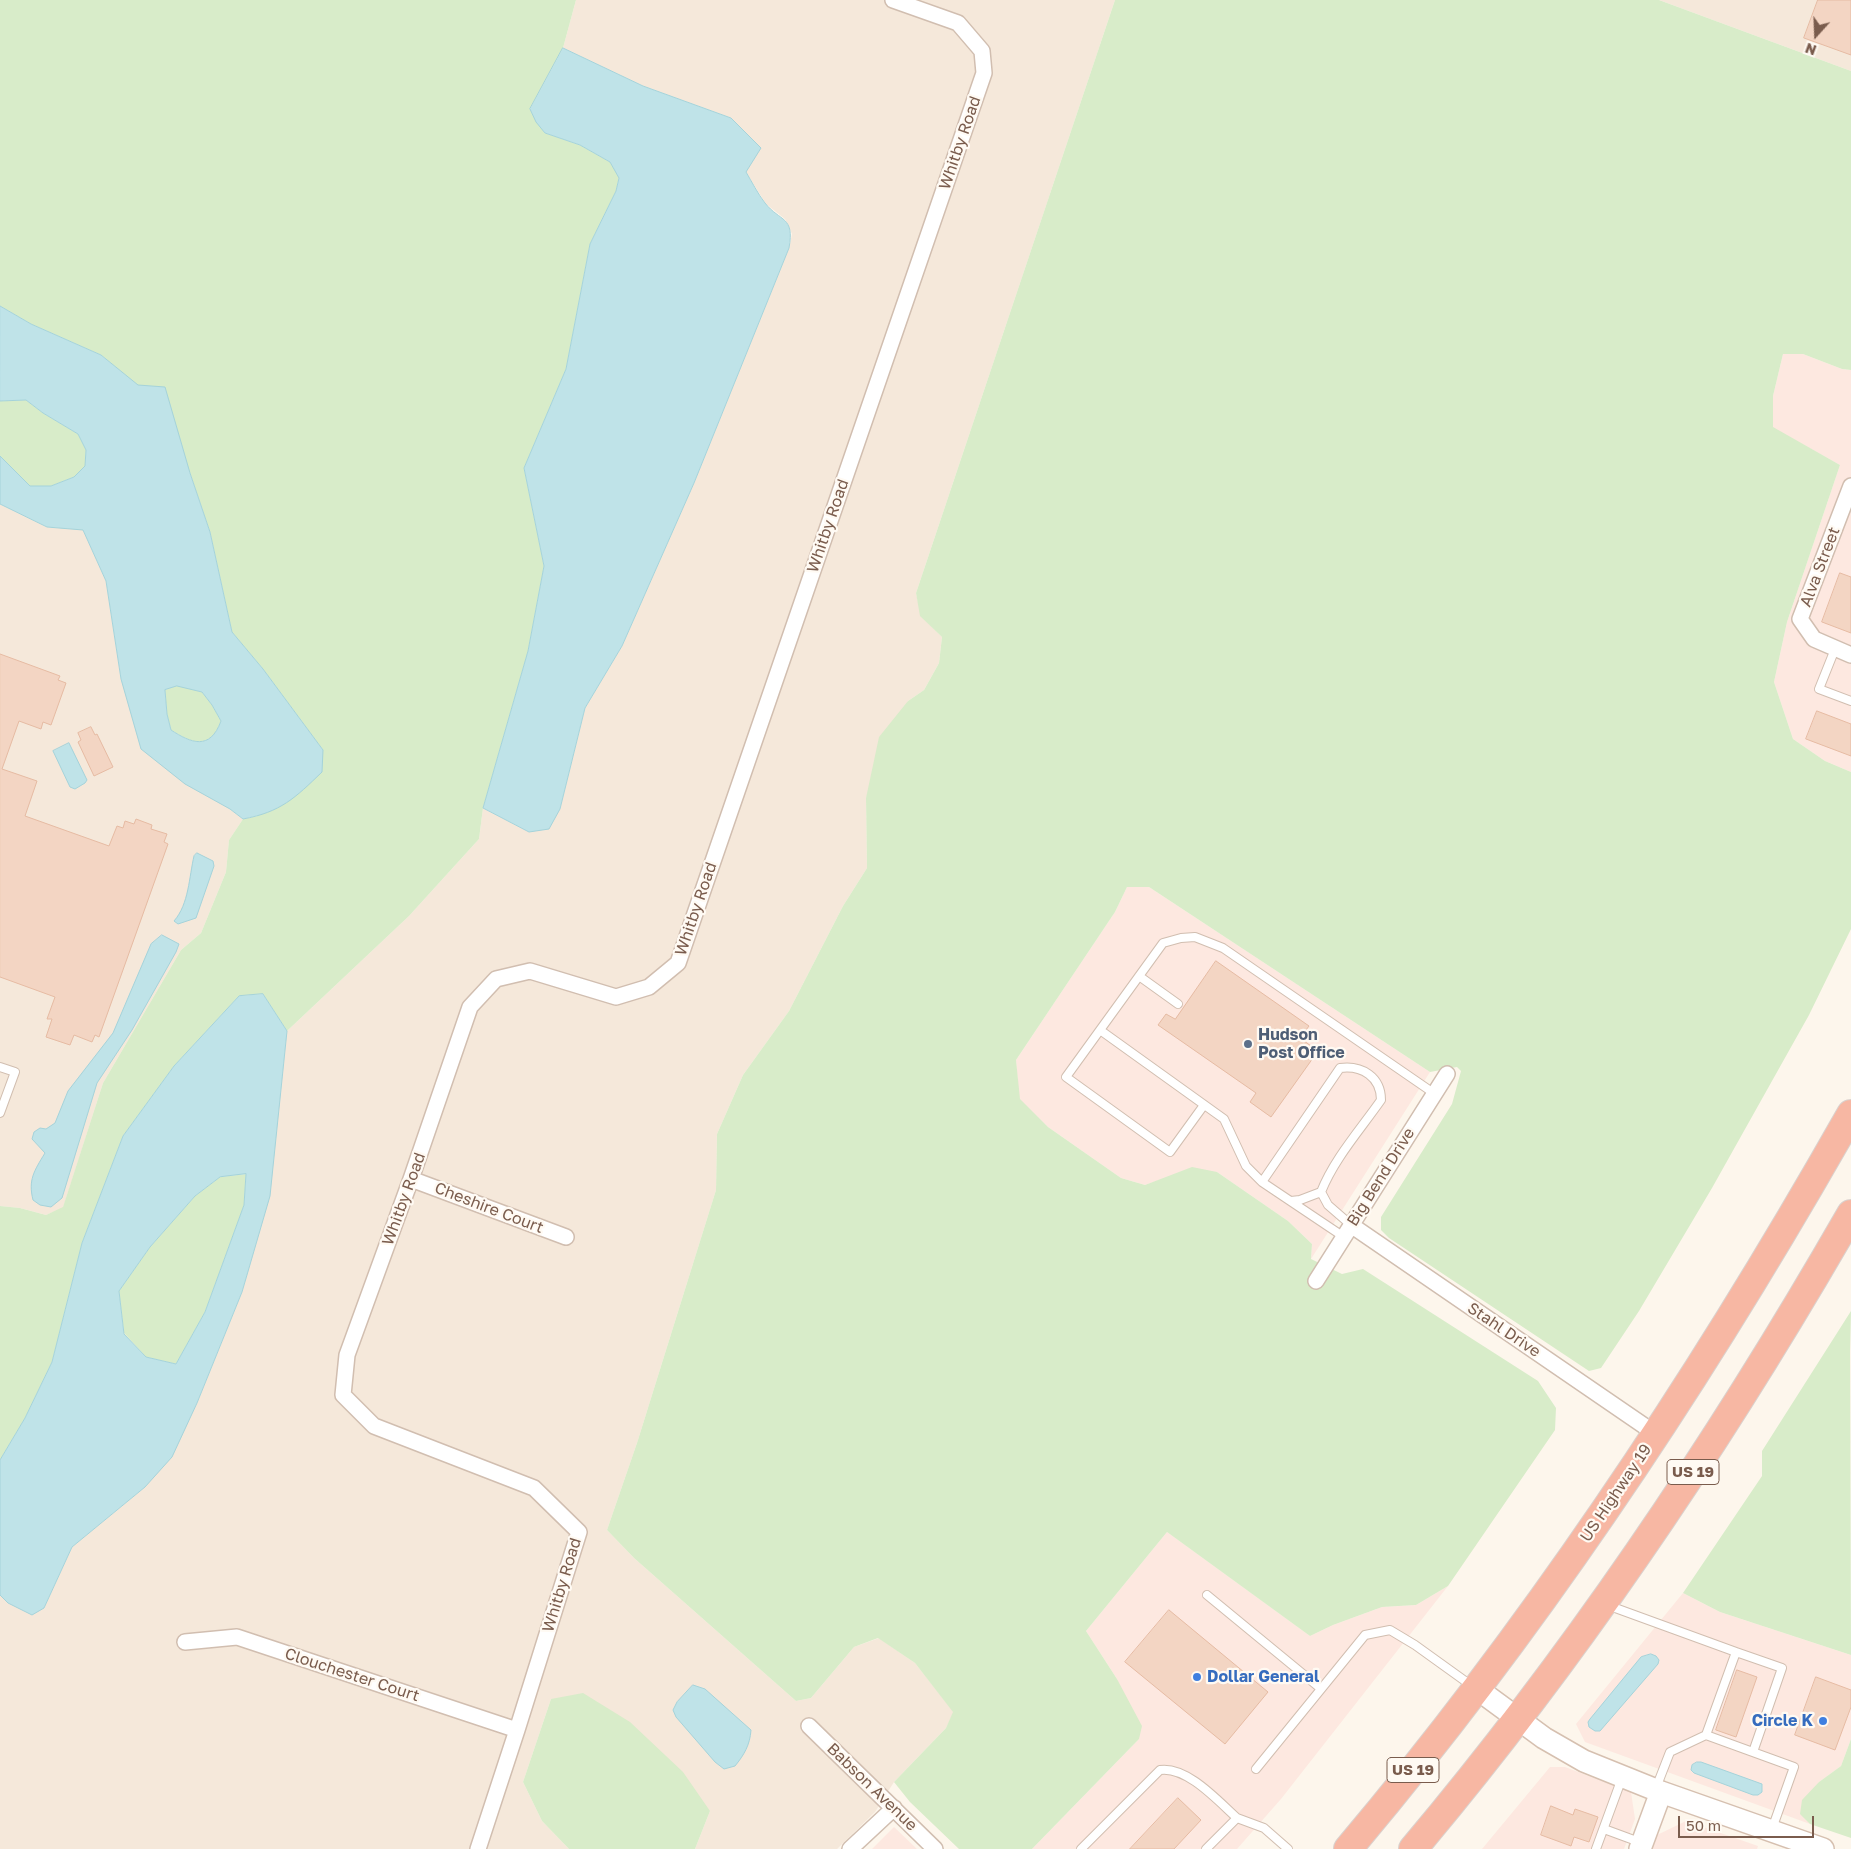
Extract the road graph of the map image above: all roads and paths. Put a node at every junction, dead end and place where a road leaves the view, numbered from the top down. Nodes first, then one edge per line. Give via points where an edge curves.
1 (893, 0) edge
2 (1851, 486) edge
3 (1835, 649) junction
4 (1851, 655) edge
5 (1851, 701) edge
6 (1139, 976) junction
7 (1178, 1004) dead end
8 (1100, 1030) junction
9 (0, 1067) edge
10 (1447, 1074) dead end
11 (1435, 1094) junction
12 (1204, 1105) junction
13 (0, 1113) edge
14 (1851, 1114) edge
15 (412, 1179) junction
16 (1262, 1182) junction
17 (1321, 1192) junction
18 (1291, 1201) junction
19 (1851, 1214) edge
20 (1348, 1231) junction
21 (566, 1237) dead end
22 (1316, 1281) dead end
23 (1656, 1434) junction
24 (1207, 1595) dead end
25 (1602, 1603) junction
26 (185, 1642) dead end
27 (1736, 1652) junction
28 (1320, 1688) junction
29 (1476, 1688) junction
30 (1517, 1718) junction
31 (809, 1726) dead end
32 (517, 1730) junction
33 (1706, 1735) junction
34 (1753, 1752) junction
35 (1256, 1769) dead end
36 (1623, 1776) junction
37 (1658, 1791) junction
38 (894, 1808) junction
39 (1237, 1818) junction
40 (1604, 1829) junction
41 (1772, 1831) junction
42 (1641, 1846) edge
43 (478, 1849) edge
44 (850, 1849) edge
45 (935, 1849) edge
46 (1081, 1849) edge
47 (1206, 1849) edge
48 (1288, 1849) edge
49 (1348, 1849) edge
50 (1413, 1849) edge
51 (1596, 1849) edge
52 (1823, 1849) edge

1 - 15 street, Whitby Road via 958,23 982,51 984,73 678,963 649,987 616,997 530,971 496,979 470,1007
2 - 3 street, Alva Street via 1800,619 1814,639
3 - 4 street
3 - 5 lane via 1819,689
6 - 7 lane
6 - 8 lane
6 - 11 lane via 1163,943 1181,938 1205,940 1223,948
8 - 12 lane
8 - 12 lane via 1066,1077 1170,1152
9 - 13 lane via 15,1072
10 - 11 street, Big Bend Drive
11 - 20 street, Big Bend Drive
12 - 16 lane via 1224,1119 1246,1166
14 - 23 highway, US Highway 19 / US 19 via 1795,1213
15 - 21 street, Cheshire Court
15 - 32 street, Whitby Road via 347,1355 343,1395 374,1426 534,1488 579,1532
16 - 17 lane via 1340,1068 1350,1067 1374,1078 1381,1091 1381,1100 1326,1179
16 - 18 lane
17 - 18 lane
17 - 20 lane
18 - 20 lane
19 - 25 highway, US 19 via 1724,1424
20 - 22 street, Big Bend Drive
20 - 23 street, Stahl Drive
23 - 29 highway, US Highway 19 / US 19 via 1604,1513
24 - 28 lane
25 - 27 lane
25 - 30 highway, US 19
26 - 32 street, Clouchester Court via 237,1637
27 - 33 lane
27 - 34 lane via 1782,1668
28 - 29 lane via 1365,1635 1390,1630
28 - 35 lane
29 - 30 street
29 - 49 highway, US Highway 19 / US 19
30 - 36 street via 1584,1761
30 - 50 highway, US 19
31 - 38 street, Babson Avenue
32 - 43 street, Whitby Road
33 - 34 lane
33 - 37 lane via 1670,1752
34 - 41 lane via 1794,1767
36 - 37 street
36 - 40 lane
37 - 41 street
37 - 42 street
38 - 44 street
38 - 45 street, Babson Avenue
39 - 46 lane via 1182,1773 1165,1769 1160,1770
39 - 47 lane
39 - 48 lane via 1264,1828
40 - 42 lane
40 - 51 lane
41 - 52 street

